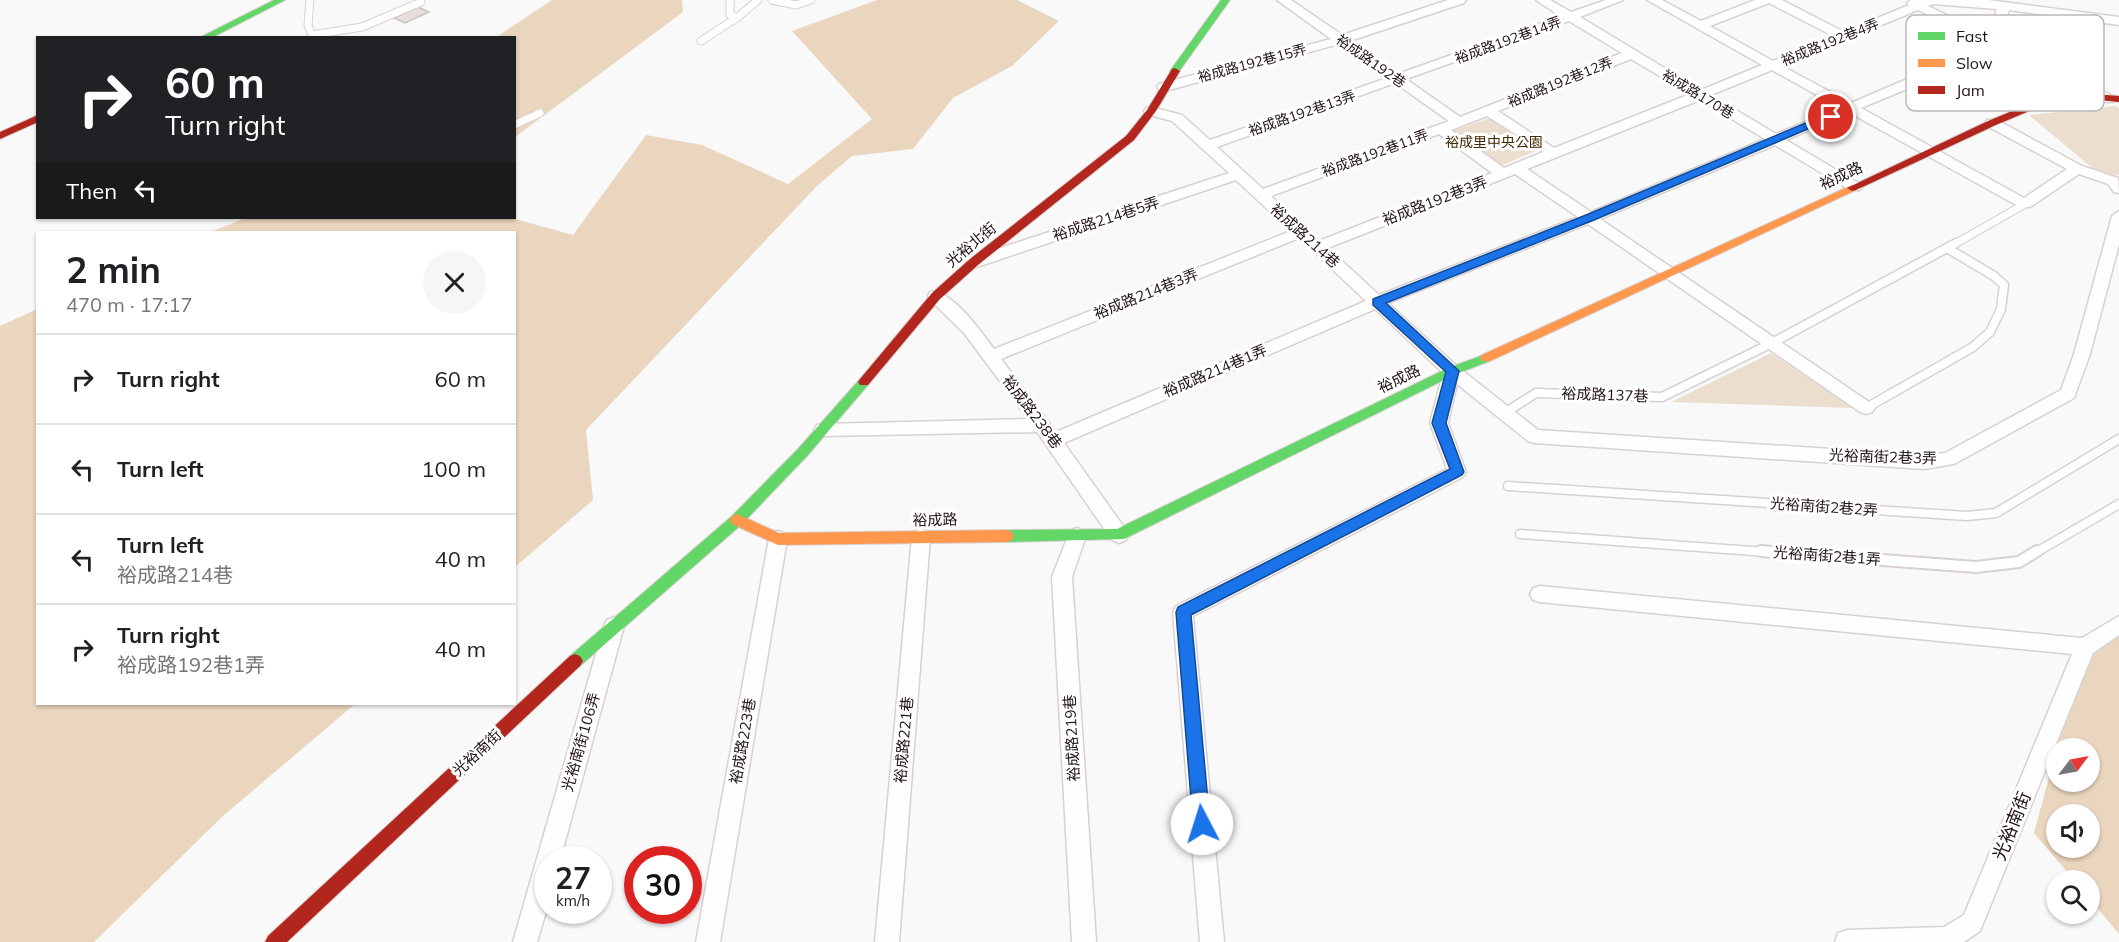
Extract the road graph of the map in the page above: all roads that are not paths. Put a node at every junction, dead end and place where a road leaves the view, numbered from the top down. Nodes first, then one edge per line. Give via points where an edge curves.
1 (281, 0) edge
2 (310, 0) edge
3 (730, 0) edge
4 (758, 0) edge
5 (772, 0) edge
6 (811, 0) edge
7 (1226, 0) edge
8 (1302, 0) edge
9 (1460, 0) edge
10 (1542, 0) edge
11 (1617, 0) edge
12 (1653, 0) edge
13 (1766, 0) edge
14 (1773, 0) edge
15 (1907, 0) edge
16 (421, 2) dead end
17 (1286, 2) edge
18 (1920, 6) junction
19 (2004, 7) junction
20 (1938, 15) edge
21 (2001, 15) edge
22 (2070, 15) edge
23 (738, 17) junction
24 (1571, 18) junction
25 (2104, 19) edge
26 (2119, 21) edge
27 (1700, 26) junction
28 (207, 36) edge
29 (312, 36) edge
30 (1845, 37) junction
31 (1340, 40) junction
32 (701, 41) dead end
33 (1632, 54) junction
34 (1772, 66) junction
35 (1398, 80) junction
36 (1906, 85) edge
37 (1164, 87) junction
38 (1700, 95) junction
39 (1850, 109) junction
40 (1151, 111) junction
41 (1489, 111) junction
42 (2021, 111) edge
43 (540, 113) dead end
44 (36, 119) edge
45 (1459, 122) junction
46 (1992, 123) junction
47 (516, 124) edge
48 (1441, 129) junction
49 (0, 136) edge
50 (1775, 140) junction
51 (1207, 146) junction
52 (1552, 153) junction
53 (1930, 153) junction
54 (2077, 169) junction
55 (1510, 171) junction
56 (1238, 175) junction
57 (1855, 187) junction
58 (2119, 189) edge
59 (1260, 195) junction
60 (2025, 204) junction
61 (2119, 216) edge
62 (1590, 218) junction
63 (1301, 232) junction
64 (1317, 247) junction
65 (1947, 248) junction
66 (974, 262) junction
67 (1668, 272) junction
68 (936, 296) junction
69 (1377, 302) junction
70 (1772, 343) junction
71 (990, 357) junction
72 (1452, 371) junction
73 (1866, 408) joint
74 (1503, 414) junction
75 (824, 430) junction
76 (1048, 433) junction
77 (2119, 439) edge
78 (1508, 486) dead end
79 (2119, 504) edge
80 (737, 520) junction
81 (1520, 534) dead end
82 (1119, 535) junction
83 (1077, 536) junction
84 (921, 537) junction
85 (778, 539) junction
86 (1540, 594) dead end
87 (614, 624) junction
88 (2119, 624) edge
89 (2085, 647) junction
90 (552, 846) edge
91 (534, 910) edge
92 (274, 942) edge
93 (525, 942) edge
94 (708, 942) edge
95 (887, 942) edge
96 (1084, 942) edge
97 (1212, 942) edge
98 (1847, 942) edge

1 - 28 street
2 - 29 lane via 308,25
3 - 23 lane via 730,15
4 - 23 lane
5 - 6 lane via 796,7
7 - 37 street, 光裕北街
8 - 17 street
9 - 31 street, 裕成路192巷15弄
10 - 24 street, 裕成路170巷
11 - 24 street, 裕成路192巷14弄
12 - 27 street
13 - 27 street
14 - 30 street
15 - 18 street
16 - 29 lane via 362,27
17 - 31 street, 裕成路192巷
18 - 19 street, 裕成路192巷4弄 via 1932,0
18 - 20 street
18 - 30 street, 裕成路192巷4弄
19 - 21 street
19 - 22 street, 裕成路192巷4弄
23 - 32 lane
24 - 33 street, 裕成路170巷
24 - 35 street, 裕成路192巷14弄
25 - 26 street, 裕成路192巷4弄
27 - 34 street
30 - 34 street, 裕成路192巷4弄
31 - 35 street, 裕成路192巷
31 - 37 street, 裕成路192巷15弄
33 - 38 street, 裕成路170巷
33 - 41 street, 裕成路192巷12弄
34 - 38 street, 裕成路192巷4弄
34 - 39 street
35 - 45 street, 裕成路192巷
35 - 51 street, 裕成路192巷13弄
36 - 39 street, 裕成路214巷1弄
37 - 40 street, 光裕北街
38 - 50 street, 裕成路170巷
38 - 52 street, 裕成路192巷4弄
39 - 50 street, 裕成路214巷1弄
39 - 53 street
40 - 51 street, 裕成路214巷 via 1177,118
40 - 66 street, 光裕北街 via 1130,138
41 - 45 street, 裕成路192巷11弄
41 - 52 street
42 - 46 street, 裕成路
43 - 47 lane
44 - 49 street
45 - 48 street, 裕成路192巷11弄
46 - 53 street, 裕成路
46 - 54 street
48 - 55 street
48 - 59 street, 裕成路192巷11弄
50 - 57 street, 裕成路170巷
50 - 62 street, 裕成路214巷1弄
51 - 56 street, 裕成路214巷
52 - 55 street, 裕成路192巷3弄
53 - 57 street, 裕成路
53 - 60 street
54 - 58 street via 2113,181
54 - 60 street
55 - 62 street
55 - 64 street, 裕成路192巷3弄
56 - 59 street, 裕成路214巷
56 - 66 street, 裕成路214巷5弄
57 - 67 street, 裕成路
59 - 63 street, 裕成路214巷
60 - 65 lane, 裕成路137巷
61 - 74 street, 光裕南街2巷3弄 via 2068,394 1948,459 1924,462 1534,436
62 - 67 street
62 - 69 street, 裕成路214巷1弄
63 - 64 street, 裕成路214巷
63 - 71 street, 裕成路214巷3弄
64 - 69 street, 裕成路214巷
65 - 70 lane, 裕成路137巷
65 - 73 lane via 2004,285 2001,309 1990,332 1973,347
66 - 68 street, 光裕北街
67 - 70 street
67 - 72 street, 裕成路
68 - 71 street, 裕成路238巷 via 954,309
68 - 75 street, 光裕北街
69 - 72 street, 裕成路214巷
69 - 76 street, 裕成路214巷1弄
70 - 73 street
70 - 74 lane, 裕成路137巷 via 1662,397 1536,393
71 - 76 street, 裕成路238巷
72 - 74 street, 光裕南街2巷3弄
72 - 82 street, 裕成路
72 - 97 street via 1439,423 1457,472 1183,612
75 - 76 street
75 - 80 street, 光裕北街
76 - 82 street, 裕成路238巷
77 - 78 lane, 光裕南街2巷2弄 via 1996,513 1967,516
79 - 81 lane, 光裕南街2巷1弄 via 2019,562 1976,567
80 - 85 street, 裕成路
80 - 87 street, 光裕南街
82 - 83 street, 裕成路
83 - 84 street, 裕成路
83 - 96 street, 裕成路219巷 via 1062,577
84 - 85 street, 裕成路
84 - 95 street, 裕成路221巷
85 - 94 street, 裕成路223巷
86 - 89 street
87 - 90 street, 光裕南街106弄
87 - 92 street, 光裕南街
88 - 89 street
89 - 98 street, 光裕南街 via 1972,922 1947,939
91 - 93 street, 光裕南街106弄

